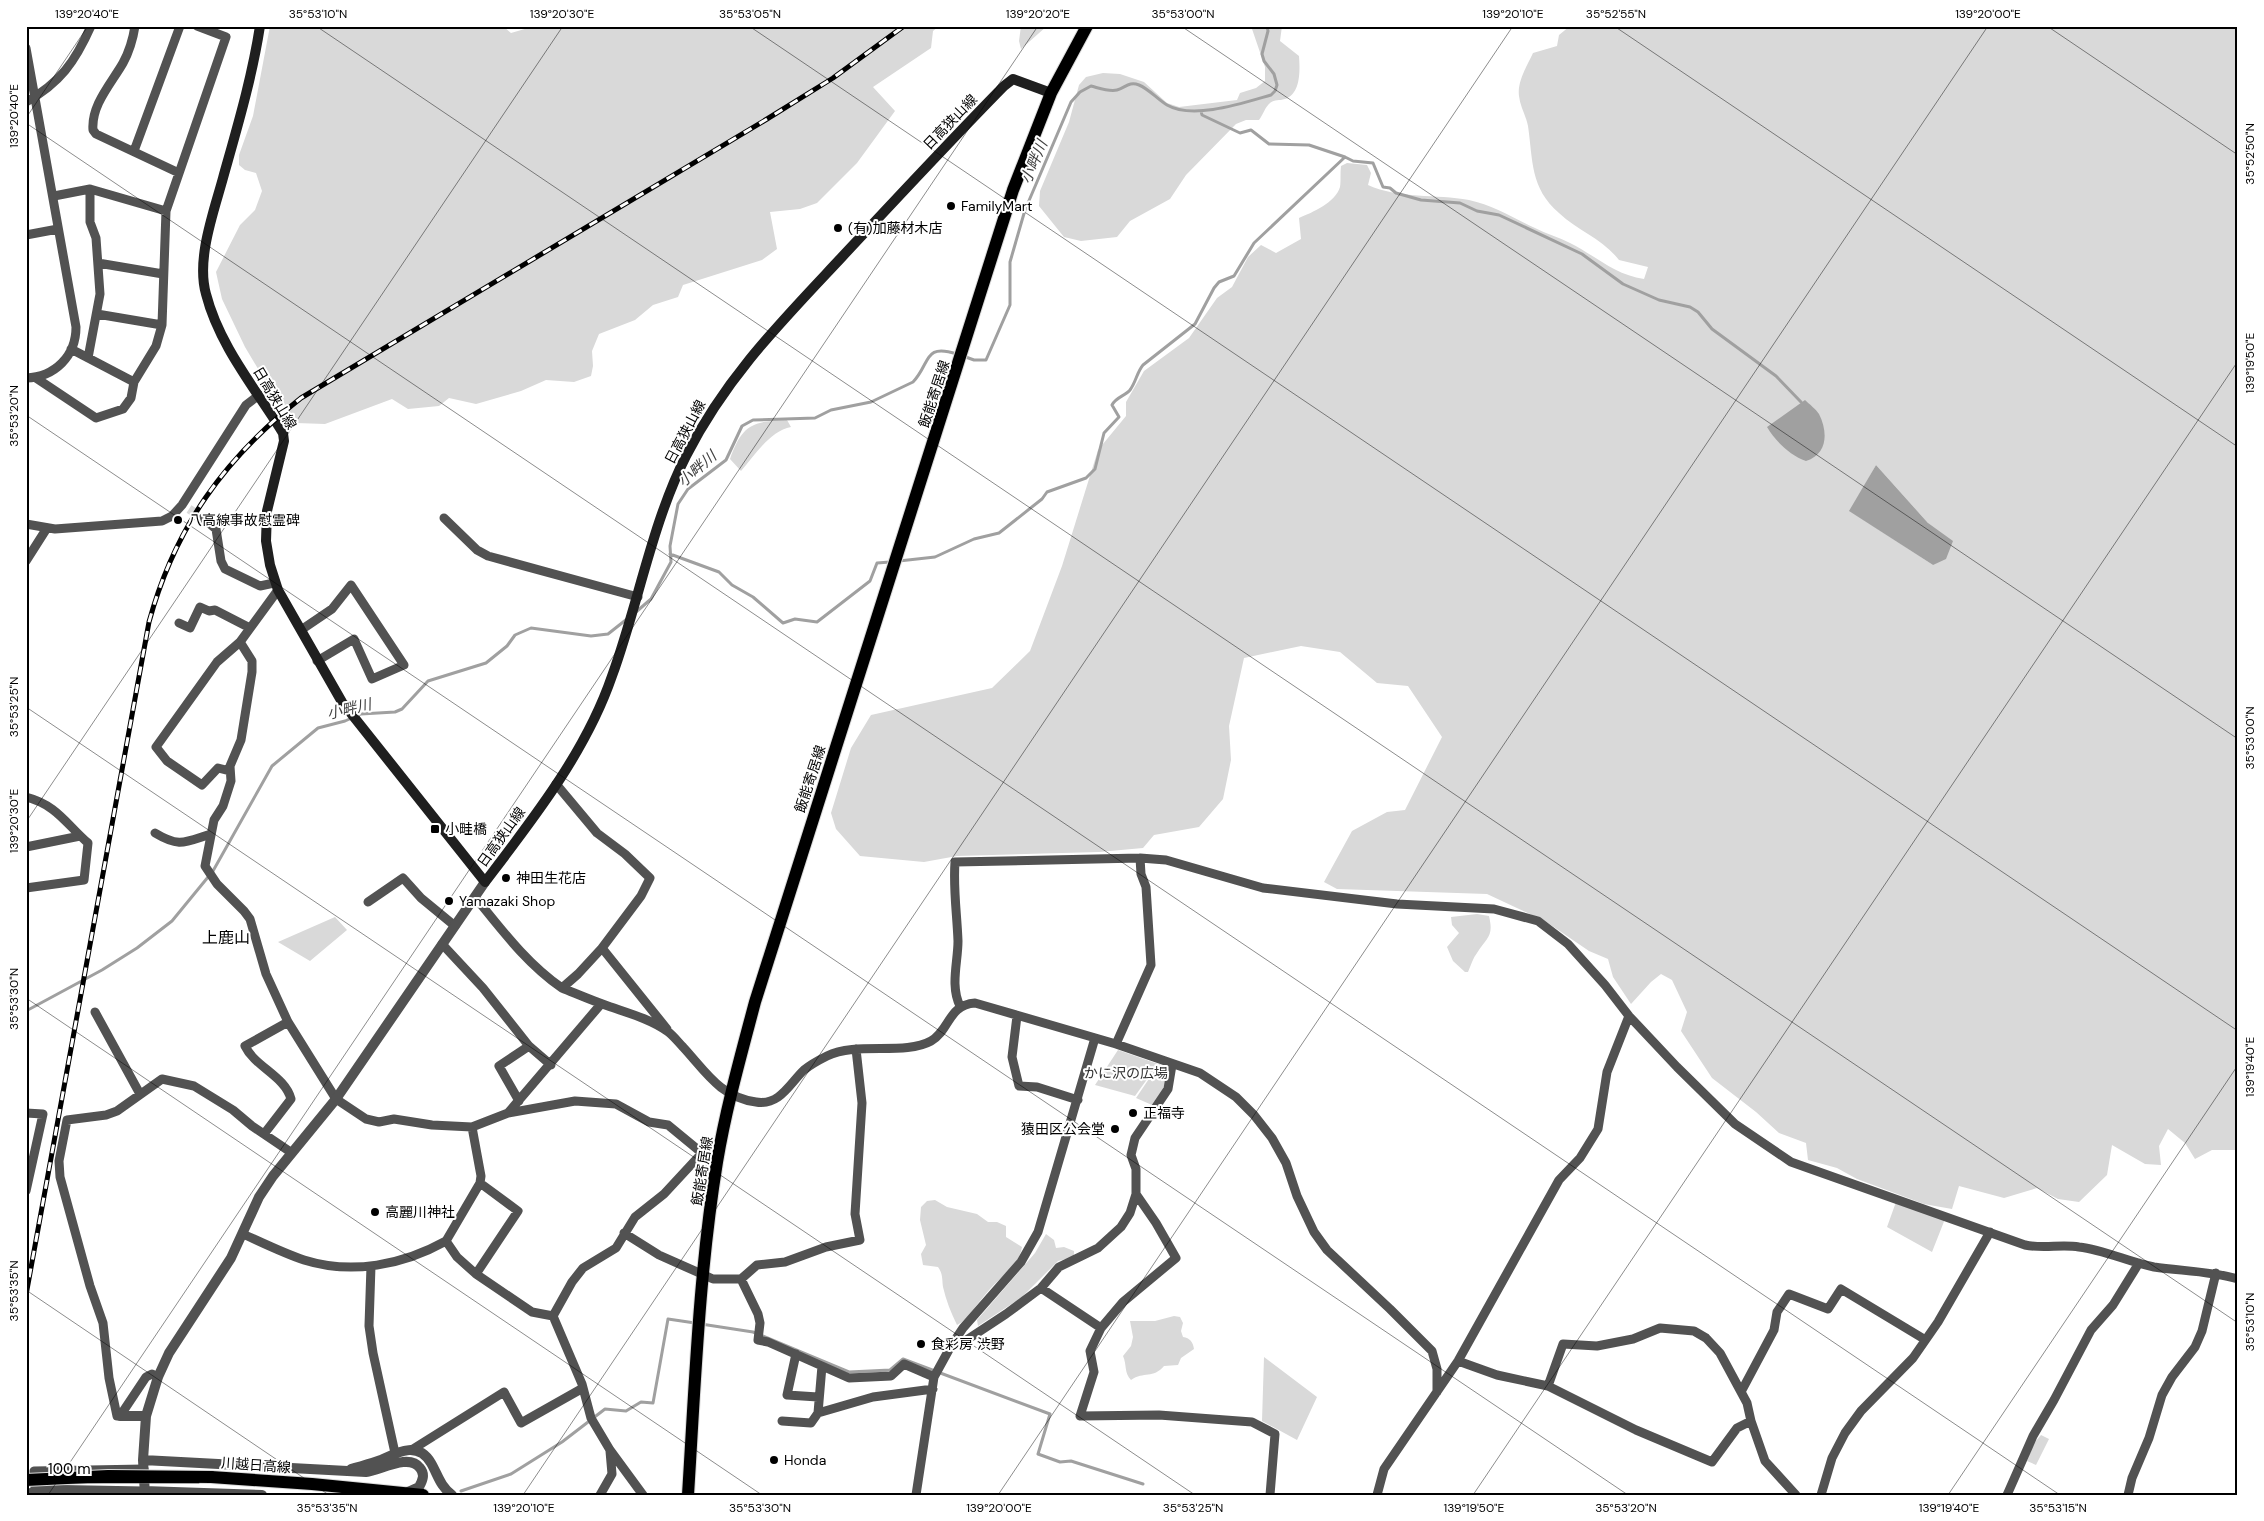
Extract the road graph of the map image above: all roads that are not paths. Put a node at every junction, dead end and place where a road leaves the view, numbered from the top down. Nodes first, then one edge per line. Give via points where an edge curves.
1 (91, 26) edge
2 (135, 26) edge
3 (180, 26) edge
4 (197, 26) edge
5 (260, 26) edge
6 (1087, 26) edge
7 (26, 48) edge
8 (1051, 93) junction
9 (35, 97) junction
10 (26, 102) edge
11 (134, 151) junction
12 (178, 173) junction
13 (90, 189) junction
14 (54, 196) junction
15 (166, 210) junction
16 (58, 229) junction
17 (26, 235) edge
18 (98, 264) junction
19 (163, 274) junction
20 (97, 314) junction
21 (162, 325) junction
22 (72, 349) junction
23 (88, 358) junction
24 (26, 378) edge
25 (36, 378) junction
26 (134, 382) junction
27 (259, 395) junction
28 (203, 518) tunnel mouth
29 (444, 518) dead end
30 (26, 524) edge
31 (47, 528) junction
32 (26, 561) edge
33 (276, 587) junction
34 (637, 601) junction
35 (179, 623) dead end
36 (250, 628) junction
37 (301, 630) junction
38 (240, 642) junction
39 (317, 661) junction
40 (230, 771) junction
41 (556, 784) junction
42 (26, 797) edge
43 (155, 833) dead end
44 (211, 834) junction
45 (80, 836) junction
46 (26, 847) edge
47 (1140, 858) junction
48 (485, 882) junction
49 (26, 888) edge
50 (475, 897) junction
51 (368, 902) dead end
52 (455, 926) junction
53 (442, 944) junction
54 (602, 948) junction
55 (562, 988) junction
56 (601, 1004) junction
57 (960, 1006) junction
58 (95, 1012) dead end
59 (1017, 1016) junction
60 (1629, 1016) junction
61 (288, 1022) junction
62 (668, 1031) junction
63 (1095, 1038) junction
64 (1116, 1044) junction
65 (529, 1046) junction
66 (856, 1049) junction
67 (550, 1065) junction
68 (1172, 1065) junction
69 (140, 1094) junction
70 (731, 1094) junction
71 (336, 1099) junction
72 (1078, 1100) junction
73 (519, 1101) junction
74 (26, 1113) edge
75 (508, 1113) junction
76 (472, 1127) junction
77 (264, 1134) junction
78 (702, 1152) junction
79 (292, 1153) junction
80 (718, 1160) junction
81 (480, 1183) junction
82 (26, 1191) edge
83 (1136, 1194) junction
84 (1990, 1232) junction
85 (624, 1233) junction
86 (243, 1234) junction
87 (446, 1241) junction
88 (2139, 1263) junction
89 (371, 1266) junction
90 (2216, 1273) junction
91 (476, 1274) junction
92 (702, 1275) junction
93 (741, 1279) junction
94 (2238, 1279) edge
95 (1041, 1288) junction
96 (553, 1316) junction
97 (1101, 1328) junction
98 (1924, 1339) junction
99 (951, 1346) junction
100 (796, 1354) junction
101 (1458, 1361) junction
102 (822, 1366) junction
103 (158, 1377) junction
104 (934, 1377) junction
105 (1548, 1386) junction
106 (583, 1388) junction
107 (932, 1389) junction
108 (1437, 1392) junction
109 (1741, 1392) junction
110 (818, 1397) junction
111 (818, 1412) junction
112 (120, 1416) junction
113 (146, 1416) junction
114 (782, 1421) dead end
115 (1751, 1421) junction
116 (413, 1449) junction
117 (610, 1450) junction
118 (395, 1453) junction
119 (144, 1464) junction
120 (345, 1471) junction
121 (30, 1488) edge
122 (408, 1492) junction
123 (145, 1493) edge
124 (236, 1494) edge
125 (262, 1495) edge
126 (422, 1495) edge
127 (452, 1495) edge
128 (600, 1495) edge
129 (643, 1495) edge
130 (688, 1495) edge
131 (916, 1495) edge
132 (1270, 1495) edge
133 (1377, 1495) edge
134 (1796, 1495) edge
135 (1821, 1495) edge
136 (2007, 1495) edge
137 (2128, 1495) edge

1 - 9 street via 69,68
2 - 11 street via 124,62 98,103 93,126 96,134
3 - 11 street
4 - 12 street via 226,37
5 - 27 main road, 日高狭山線 via 255,61 208,233 204,263 205,291 213,318
6 - 8 main road, 飯能寄居線
7 - 9 street
8 - 34 main road, 日高狭山線 via 1021,80 1013,79 1004,86 754,352 714,406 686,456 667,500
8 - 70 main road, 飯能寄居線 via 1014,190 781,918
9 - 10 street
9 - 14 street
11 - 12 street
12 - 15 street
13 - 14 street
13 - 15 street
13 - 18 street via 90,222 96,238
14 - 16 street
15 - 19 street
16 - 17 street
16 - 22 street via 76,327
18 - 19 street
18 - 20 street via 100,294
19 - 21 street
20 - 21 street
20 - 23 street
21 - 26 street via 156,346
22 - 23 street
22 - 25 street via 52,373
23 - 26 street
24 - 25 street
25 - 26 street via 96,418 123,409 131,398
27 - 31 street via 246,405 229,429 186,507 172,516 162,520
27 - 33 main road, 日高狭山線 via 283,433 284,441 267,511 266,541
28 - 33 street via 216,529 225,569 260,586
29 - 34 street via 477,550 488,556
30 - 31 street
31 - 32 street
33 - 36 street
33 - 37 main road, 日高狭山線
34 - 41 main road, 日高狭山線 via 612,679
35 - 36 street via 190,628 200,607 215,610
36 - 38 street
37 - 39 main road, 日高狭山線
37 - 39 street via 332,609 351,584 404,665 372,679 354,639
38 - 40 street via 252,661 252,672 241,740
38 - 40 street via 218,662 156,747 167,761 202,785 218,768
39 - 48 main road, 日高狭山線 via 349,712
40 - 44 street via 231,782
41 - 48 main road, 日高狭山線
41 - 54 street via 597,833 650,878 641,896
42 - 45 street via 50,806
43 - 44 street via 179,844
44 - 61 street via 206,871 250,919 266,974
45 - 46 street
45 - 49 street via 88,843 84,880
47 - 57 street via 955,862 958,941 955,985
47 - 60 street via 1166,860 1263,888 1397,904 1494,909 1538,921 1568,944
47 - 64 street via 1140,874 1146,887 1151,965
48 - 50 street
50 - 52 street
50 - 55 street via 512,942
51 - 52 street via 403,878 420,898
52 - 53 street
53 - 65 street via 483,988
53 - 71 street
54 - 55 street
54 - 62 street
55 - 56 street
56 - 62 street
56 - 67 street
57 - 59 street via 975,1003
57 - 66 street via 930,1041 913,1046
58 - 69 street
59 - 63 street
59 - 72 street via 1012,1057 1019,1086 1037,1086
60 - 84 street via 1735,1124 1791,1162
60 - 101 street via 1607,1072 1598,1129 1580,1158 1559,1180
61 - 71 street
61 - 77 street via 245,1046 249,1054 288,1090 291,1099
62 - 70 street via 718,1087
63 - 64 street
63 - 72 street
64 - 68 street
65 - 67 street
65 - 73 street via 499,1066
66 - 70 street via 828,1055 805,1069 775,1100 757,1102
66 - 93 street via 862,1103 855,1214 860,1240 826,1247 785,1262 757,1265
67 - 73 street
68 - 83 street via 1168,1089 1135,1138 1131,1154 1136,1169
68 - 108 street via 1200,1073 1219,1084 1254,1115 1286,1163 1314,1232 1334,1257 1432,1352 1437,1369
69 - 77 street via 162,1079 194,1086
69 - 112 street via 106,1115 66,1120 59,1161 60,1177 85,1270 103,1323 109,1378 117,1416
70 - 80 main road, 飯能寄居線
71 - 76 street via 366,1119 379,1122 394,1119
71 - 79 street
72 - 99 street via 1033,1245
73 - 75 street
74 - 82 street via 43,1114
75 - 76 street
75 - 78 street via 575,1101 616,1104 649,1122 668,1125
76 - 81 street
77 - 79 street
78 - 80 street
78 - 85 street via 664,1194 635,1217
79 - 86 street via 259,1197
80 - 92 main road, 飯能寄居線
81 - 87 street
81 - 91 street via 518,1211
83 - 95 street via 1121,1227 1098,1248 1059,1267
83 - 97 street via 1176,1258 1123,1302
84 - 88 street via 2025,1245 2093,1249
84 - 98 street via 1938,1322
85 - 92 street via 659,1255
85 - 96 street via 616,1248 583,1268
86 - 89 street via 304,1260 335,1268
86 - 103 street via 231,1258 186,1325
87 - 89 street via 410,1258
87 - 91 street via 457,1257
88 - 90 street
88 - 136 street via 2113,1306 2091,1330 2033,1436
89 - 118 street via 369,1326
90 - 94 street
90 - 137 street via 2202,1331 2195,1347 2162,1395
91 - 96 street via 532,1312
92 - 93 street via 712,1279
92 - 130 main road, 飯能寄居線
93 - 100 street via 758,1314 758,1335
95 - 97 street
95 - 99 street via 962,1343
96 - 106 street
97 - 132 street via 1090,1351 1094,1372 1080,1416 1159,1416 1252,1422 1275,1434
98 - 109 street via 1842,1289 1828,1309 1789,1294 1777,1312 1774,1330
98 - 135 street via 1913,1358 1844,1433 1832,1458
99 - 104 street
100 - 102 street
100 - 110 street via 787,1394
101 - 105 street via 1497,1375
101 - 108 street
102 - 104 street via 849,1378 891,1376 904,1364
102 - 110 street
103 - 112 street via 152,1374 146,1377
103 - 113 street
104 - 107 street
105 - 109 street via 1563,1344 1597,1346 1633,1339 1660,1328 1674,1328 1694,1331 1711,1342
105 - 115 street via 1636,1430 1712,1462 1737,1428
106 - 116 street via 521,1423 504,1392
106 - 117 street via 591,1418
107 - 111 street via 873,1398
107 - 131 street
108 - 133 street via 1384,1469
109 - 115 street
110 - 111 street
111 - 114 street via 811,1423
112 - 113 street
113 - 119 street
115 - 134 street via 1765,1461
116 - 118 street
116 - 127 street via 428,1458 442,1486
117 - 128 street via 612,1474
117 - 129 street
118 - 120 street
119 - 120 street
119 - 121 street via 34,1471
119 - 123 street
120 - 122 street via 366,1472 405,1461 413,1462 423,1477 419,1487
121 - 122 main road, 川越日高線, bridge via 108,1476 211,1477
121 - 123 street
122 - 126 main road, 川越日高線
123 - 124 street
124 - 125 street

